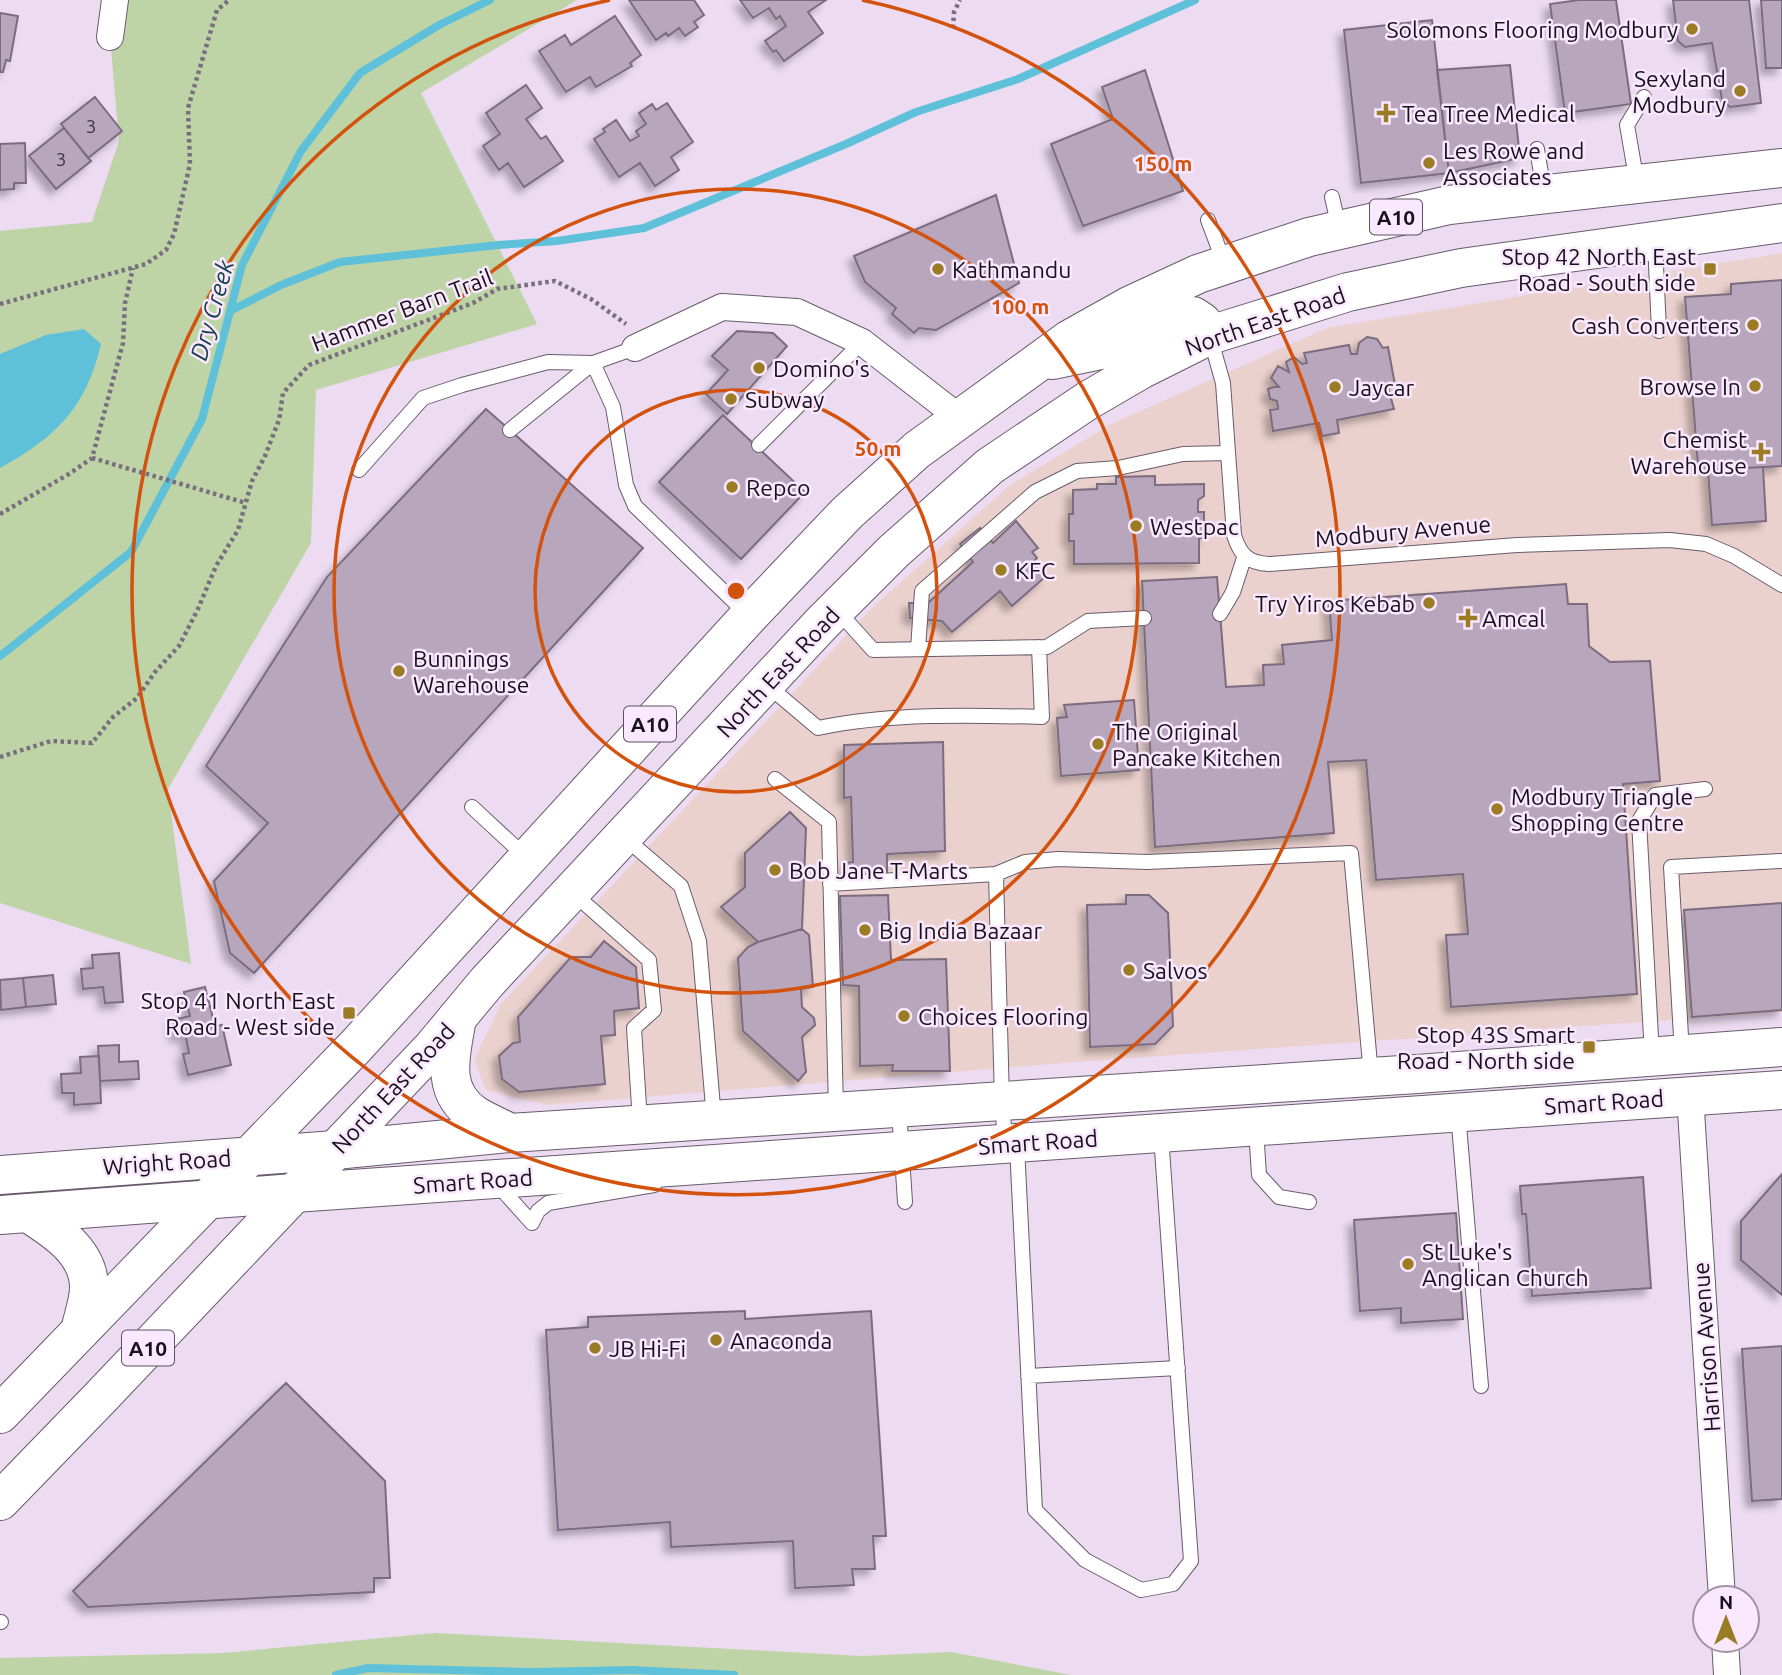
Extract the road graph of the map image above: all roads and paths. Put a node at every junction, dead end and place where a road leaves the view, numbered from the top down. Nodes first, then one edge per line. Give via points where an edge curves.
1 (115, 0) edge
2 (229, 0) edge
3 (960, 0) edge
4 (953, 28) dead end
5 (110, 37) dead end
6 (1643, 97) dead end
7 (1537, 149) dead end
8 (1782, 168) edge
9 (1637, 184) junction
10 (1545, 195) junction
11 (1208, 220) dead end
12 (1782, 223) edge
13 (1655, 242) junction
14 (1225, 265) junction
15 (133, 268) junction
16 (0, 304) edge
17 (1659, 331) dead end
18 (1210, 335) junction
19 (862, 342) junction
20 (643, 345) junction
21 (593, 363) junction
22 (1038, 363) junction
23 (961, 419) junction
24 (510, 430) dead end
25 (759, 444) dead end
26 (1228, 453) junction
27 (92, 457) junction
28 (1000, 459) junction
29 (359, 470) dead end
30 (246, 503) junction
31 (0, 514) edge
32 (1244, 558) junction
33 (1782, 584) edge
34 (836, 609) junction
35 (1220, 614) dead end
36 (749, 615) junction
37 (1144, 618) dead end
38 (1039, 647) junction
39 (918, 649) junction
40 (766, 684) junction
41 (0, 757) edge
42 (775, 779) dead end
43 (1705, 789) dead end
44 (471, 807) dead end
45 (624, 836) junction
46 (527, 858) junction
47 (1782, 860) edge
48 (996, 874) junction
49 (830, 884) junction
50 (572, 892) junction
51 (457, 1018) junction
52 (1782, 1047) edge
53 (1667, 1056) junction
54 (1371, 1077) junction
55 (1782, 1090) edge
56 (1690, 1096) junction
57 (1002, 1101) junction
58 (898, 1108) junction
59 (836, 1112) junction
60 (1458, 1112) junction
61 (714, 1121) junction
62 (640, 1124) junction
63 (1256, 1127) junction
64 (510, 1133) junction
65 (1161, 1133) junction
66 (1011, 1144) junction
67 (335, 1150) junction
68 (902, 1152) junction
69 (249, 1156) junction
70 (0, 1175) edge
71 (295, 1193) junction
72 (208, 1200) junction
73 (905, 1202) dead end
74 (1309, 1202) dead end
75 (14, 1214) edge
76 (80, 1331) junction
77 (1178, 1368) junction
78 (1028, 1376) junction
79 (1481, 1387) dead end
80 (0, 1414) edge
81 (0, 1501) edge
82 (1721, 1584) edge
83 (1726, 1654) edge
84 (1727, 1675) edge

1 - 5 street
2 - 15 path via 217,10 188,108 190,164 174,234 166,250
3 - 4 path
6 - 9 lane via 1627,125
7 - 10 lane
8 - 9 main road, A10
9 - 10 main road, A10
10 - 14 main road, A10 via 1336,213 1309,237
11 - 14 lane
12 - 13 main road, North East Road / A10
13 - 17 lane
13 - 18 main road, North East Road / A10 via 1402,279
14 - 22 main road, A10 via 1129,306
15 - 16 path
15 - 27 path via 123,343
18 - 22 main road via 1193,316 1106,349
18 - 26 lane via 1223,383
18 - 28 main road, North East Road / A10 via 1087,401
19 - 20 street via 797,312 722,307
19 - 23 street
19 - 25 lane
20 - 21 lane
20 - 30 path, Hammer Barn Trail via 591,299 555,281 496,289 473,303 309,365 283,393 279,421
21 - 24 lane
21 - 29 lane via 548,362 423,398
21 - 36 lane via 613,407 626,485 635,506
22 - 23 main road, A10
23 - 28 main road
23 - 36 main road, A10 via 917,450 847,513
26 - 32 lane via 1234,535
26 - 39 lane via 1183,454 1118,468 1077,471 1035,492 922,591
27 - 30 path
27 - 31 path
28 - 34 main road, North East Road / A10 via 894,551
30 - 41 path, Hammer Barn Trail via 238,530 178,646 137,698 113,717 92,743 51,741
32 - 33 lane, Modbury Avenue via 1269,564 1517,545 1670,540 1706,544
32 - 35 lane
34 - 39 lane via 873,650
34 - 40 main road, North East Road / A10
36 - 46 main road, A10
37 - 38 lane via 1088,621 1047,647
38 - 39 lane
38 - 40 lane via 1042,717 850,721 818,728
40 - 45 main road, North East Road / A10
42 - 49 lane via 829,822
43 - 53 lane via 1655,795 1639,821
44 - 46 lane
45 - 50 main road, North East Road / A10
45 - 61 lane via 681,886 699,941
46 - 69 main road, A10
47 - 53 lane via 1671,867
48 - 49 lane
48 - 54 lane via 1025,862 1058,859 1147,862 1351,853
48 - 57 lane
49 - 59 lane
50 - 51 main road, North East Road / A10
50 - 62 lane via 649,960 654,1010 634,1028
51 - 64 main road via 450,1064 453,1089 473,1114
51 - 67 main road, North East Road / A10
52 - 53 main road, Smart Road
53 - 54 main road, Smart Road
54 - 57 main road, Smart Road
55 - 56 main road, Smart Road
56 - 60 main road, Smart Road
56 - 82 street, Harrison Avenue
57 - 58 main road, Smart Road
57 - 66 lane
58 - 59 main road, Smart Road
58 - 68 lane
59 - 61 main road, Smart Road
60 - 63 main road, Smart Road
60 - 79 lane
61 - 62 main road, Smart Road
62 - 64 main road, Smart Road
63 - 65 main road, Smart Road
63 - 74 lane via 1259,1175 1279,1197
64 - 67 main road, Smart Road
65 - 66 main road, Smart Road
65 - 77 lane
66 - 68 main road, Smart Road
66 - 78 lane
67 - 69 main road, Wright Road
67 - 71 main road, North East Road / A10
68 - 71 main road, Smart Road
68 - 73 lane
69 - 70 main road, Wright Road
69 - 72 main road, A10
71 - 72 main road, Wright Road
71 - 81 main road, North East Road / A10
72 - 75 main road, Wright Road
72 - 76 main road, A10
75 - 76 main road via 62,1236 82,1262 89,1284
76 - 80 main road, A10
77 - 78 lane
77 - 78 lane via 1191,1562 1173,1584 1141,1590 1085,1560 1035,1510
83 - 84 street

